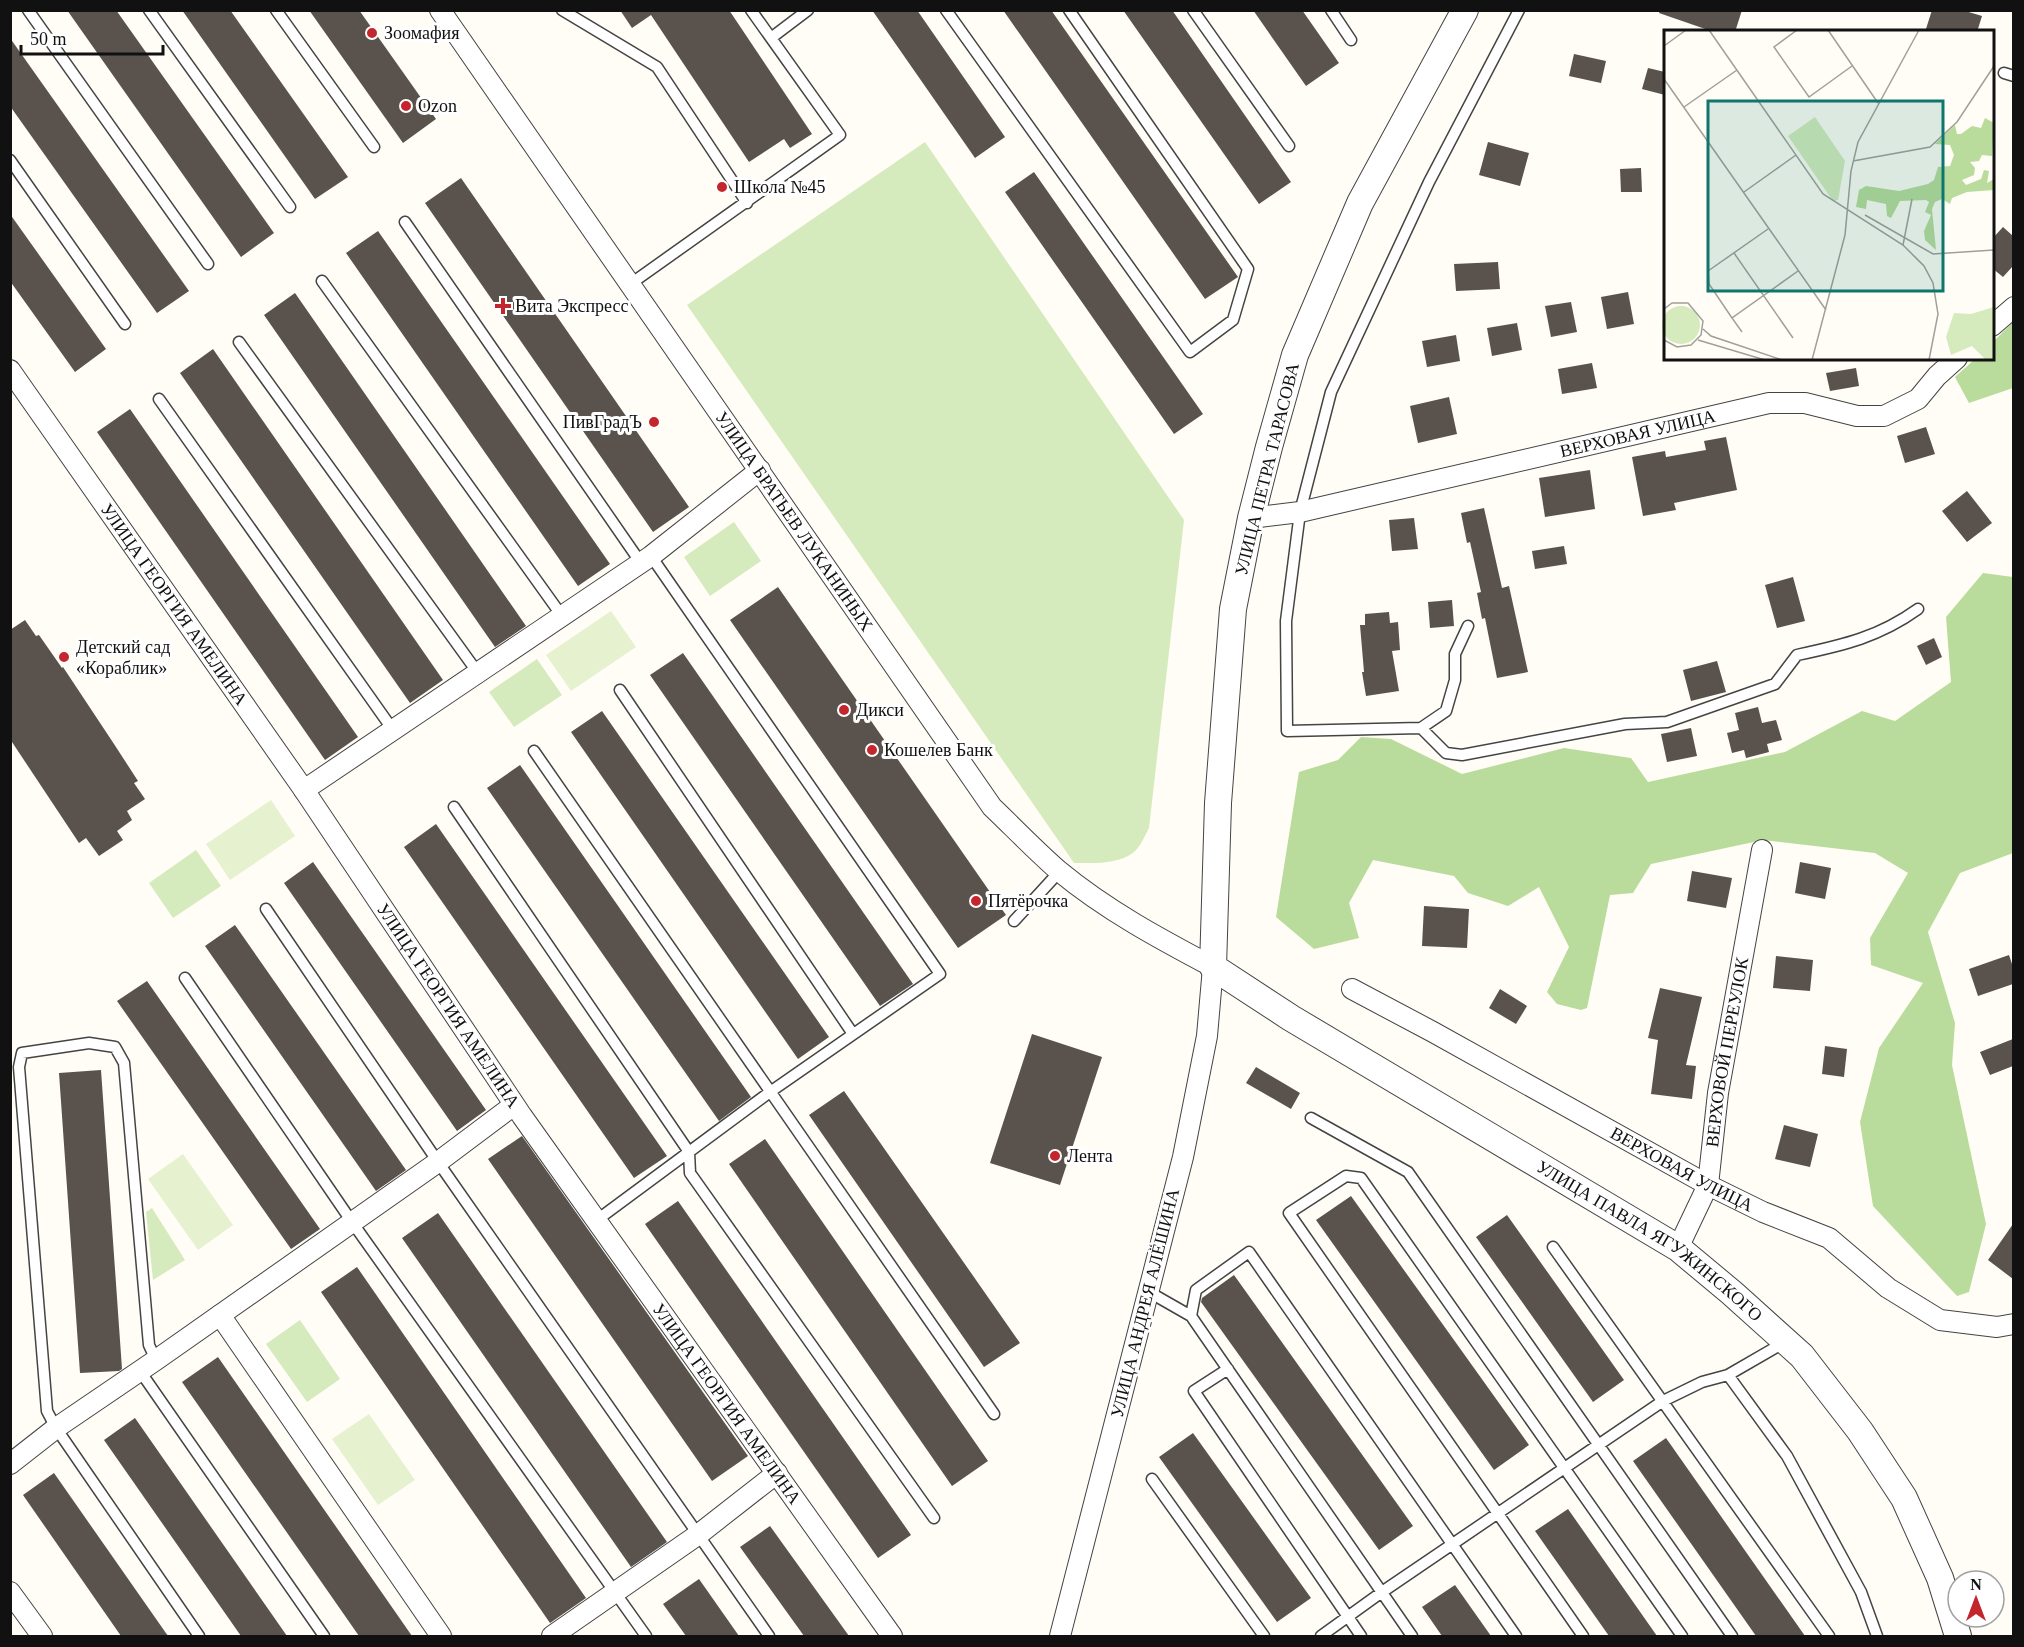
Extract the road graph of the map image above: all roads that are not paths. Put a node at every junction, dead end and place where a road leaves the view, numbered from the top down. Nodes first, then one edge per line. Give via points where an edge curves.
1 (28, 10) edge
2 (149, 10) edge
3 (276, 10) edge
4 (440, 10) edge
5 (562, 10) edge
6 (751, 10) edge
7 (808, 10) edge
8 (946, 10) edge
9 (1069, 10) edge
10 (1193, 10) edge
11 (1331, 10) edge
12 (1519, 10) edge
13 (1461, 13) edge
14 (771, 38) junction
15 (1351, 40) dead end
16 (1289, 146) dead end
17 (374, 147) dead end
18 (10, 160) edge
19 (747, 203) junction
20 (290, 207) dead end
21 (405, 222) dead end
22 (208, 264) dead end
23 (322, 281) dead end
24 (629, 285) junction
25 (2013, 307) edge
26 (125, 324) dead end
27 (1994, 324) edge
28 (238, 342) dead end
29 (1955, 360) edge
30 (10, 370) edge
31 (159, 399) dead end
32 (760, 470) junction
33 (1300, 512) junction
34 (1251, 519) junction
35 (646, 559) junction
36 (1918, 609) dead end
37 (562, 616) junction
38 (1468, 626) dead end
39 (478, 673) junction
40 (620, 690) dead end
41 (1421, 728) junction
42 (393, 730) junction
43 (534, 751) dead end
44 (304, 790) junction
45 (454, 807) dead end
46 (1762, 850) dead end
47 (1060, 872) junction
48 (266, 909) dead end
49 (1014, 921) dead end
50 (1213, 967) junction
51 (185, 978) dead end
52 (1352, 989) dead end
53 (854, 1034) junction
54 (770, 1092) junction
55 (514, 1104) junction
56 (1311, 1118) dead end
57 (689, 1152) junction
58 (438, 1162) junction
59 (1708, 1185) junction
60 (597, 1220) junction
61 (352, 1222) junction
62 (1553, 1247) dead end
63 (1678, 1248) junction
64 (1149, 1292) junction
65 (220, 1315) junction
66 (1191, 1316) junction
67 (2013, 1324) edge
68 (1786, 1342) junction
69 (156, 1360) junction
70 (1228, 1369) junction
71 (140, 1371) junction
72 (1728, 1375) junction
73 (1663, 1401) junction
74 (994, 1414) dead end
75 (56, 1428) junction
76 (1598, 1445) junction
77 (10, 1464) edge
78 (1563, 1469) junction
79 (777, 1473) junction
80 (1152, 1479) dead end
81 (1497, 1514) junction
82 (934, 1518) dead end
83 (699, 1534) junction
84 (1451, 1545) junction
85 (10, 1592) edge
86 (615, 1592) junction
87 (1382, 1592) junction
88 (1348, 1617) junction
89 (42, 1636) edge
90 (198, 1636) edge
91 (324, 1636) edge
92 (441, 1636) edge
93 (552, 1636) edge
94 (646, 1636) edge
95 (769, 1636) edge
96 (892, 1636) edge
97 (1060, 1636) edge
98 (1264, 1636) edge
99 (1321, 1636) edge
100 (1361, 1636) edge
101 (1413, 1636) edge
102 (1516, 1636) edge
103 (1583, 1636) edge
104 (1682, 1636) edge
105 (1732, 1636) edge
106 (1829, 1636) edge
107 (1878, 1636) edge
108 (1958, 1636) edge

1 - 22 lane
2 - 20 lane
3 - 17 lane
4 - 24 street, УЛИЦА БРАТЬЕВ ЛУКАНИНЫХ
5 - 19 lane via 657,67
6 - 14 lane
7 - 14 lane
8 - 9 lane via 1191,352 1233,320 1248,269
10 - 16 lane
11 - 15 lane
12 - 33 lane via 1429,182 1331,392
13 - 34 street, УЛИЦА ПЕТРА ТАРАСОВА via 1360,203 1300,345
14 - 19 lane via 840,135
18 - 26 lane
19 - 24 lane
21 - 35 lane
23 - 37 lane
24 - 32 street, УЛИЦА БРАТЬЕВ ЛУКАНИНЫХ
25 - 27 street
28 - 39 lane
29 - 33 street, ВЕРХОВАЯ УЛИЦА via 1918,399 1884,416 1857,416 1805,403 1769,403
30 - 44 street, УЛИЦА ГЕОРГИЯ АМЕЛИНА
31 - 42 lane
32 - 35 street
32 - 47 street, УЛИЦА БРАТЬЕВ ЛУКАНИНЫХ via 992,807
33 - 34 street, ВЕРХОВАЯ УЛИЦА
33 - 41 lane via 1287,621 1287,731
34 - 50 street, УЛИЦА ПЕТРА ТАРАСОВА via 1233,609 1218,803
35 - 37 street
35 - 53 lane via 940,974
36 - 41 lane via 1898,623 1846,645 1797,655 1775,684 1666,722 1625,724 1462,755 1446,753
37 - 39 street
38 - 41 lane via 1455,654 1455,680 1446,711
39 - 42 street
40 - 53 lane
42 - 44 street
43 - 54 lane
44 - 55 street, УЛИЦА ГЕОРГИЯ АМЕЛИНА
45 - 57 lane
46 - 59 street, ВЕРХОВОЙ ПЕРЕУЛОК via 1718,1094
47 - 49 lane
47 - 50 street, УЛИЦА БРАТЬЕВ ЛУКАНИНЫХ via 1164,942
48 - 58 lane
50 - 63 street, УЛИЦА ПАВЛА ЯГУЖИНСКОГО via 1291,1018
50 - 64 street, УЛИЦА АНДРЕЯ АЛЁШИНА via 1207,1036 1183,1157
51 - 61 lane
52 - 59 street, ВЕРХОВАЯ УЛИЦА
53 - 54 lane
54 - 57 lane
54 - 74 lane
55 - 58 street
55 - 60 street, УЛИЦА ГЕОРГИЯ АМЕЛИНА
56 - 76 lane via 1408,1172
57 - 60 lane
57 - 82 lane via 690,1173
58 - 61 street
58 - 83 lane
59 - 63 street, ВЕРХОВОЙ ПЕРЕУЛОК
59 - 67 street, ВЕРХОВАЯ УЛИЦА via 1829,1238 1888,1288 1940,1320 1997,1327
60 - 79 street, УЛИЦА ГЕОРГИЯ АМЕЛИНА
61 - 65 street
61 - 86 lane
62 - 73 lane
63 - 68 street, УЛИЦА ПАВЛА ЯГУЖИНСКОГО
64 - 66 lane
64 - 97 street, УЛИЦА АНДРЕЯ АЛЁШИНА
65 - 69 street
65 - 92 street
66 - 70 lane
66 - 84 lane via 1196,1290 1249,1252
68 - 72 lane
68 - 108 street, УЛИЦА ПАВЛА ЯГУЖИНСКОГО via 1802,1356 1860,1431 1904,1498 1940,1578
69 - 71 street
69 - 75 lane via 149,1345 124,1063 114,1047 89,1043 22,1053 19,1067 47,1411
70 - 87 lane
70 - 88 lane via 1194,1391
71 - 75 street
71 - 91 lane
72 - 73 lane via 1702,1382
72 - 107 lane via 1787,1456 1861,1592
73 - 76 lane
73 - 106 lane
75 - 77 street
75 - 90 lane
76 - 78 lane
76 - 105 lane
78 - 81 lane
78 - 81 lane via 1361,1178 1346,1176 1289,1213
78 - 104 lane
79 - 83 street
79 - 96 street, УЛИЦА ГЕОРГИЯ АМЕЛИНА
80 - 98 lane
81 - 84 lane
81 - 103 lane
83 - 86 street
83 - 95 lane
84 - 87 lane
84 - 102 lane
85 - 89 street
86 - 93 street
86 - 94 lane
87 - 88 lane
87 - 101 lane
88 - 99 lane
88 - 100 lane

